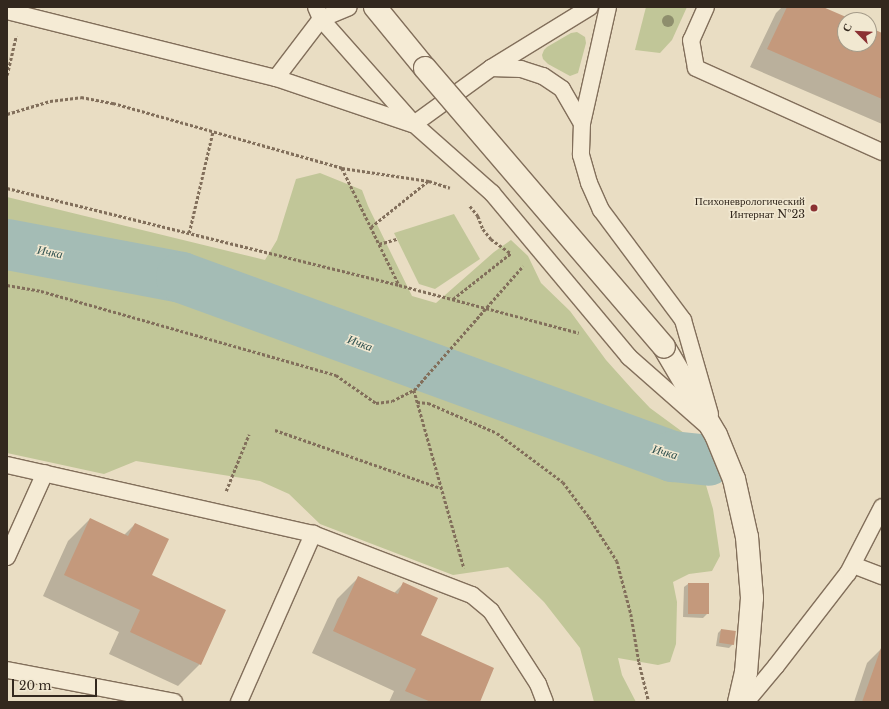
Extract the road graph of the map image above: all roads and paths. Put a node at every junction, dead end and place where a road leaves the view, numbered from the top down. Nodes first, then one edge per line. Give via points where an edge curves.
1 (349, 7) edge
2 (375, 7) edge
3 (590, 7) edge
4 (608, 7) edge
5 (706, 7) edge
6 (14, 13) edge
7 (319, 13) edge
8 (491, 68) junction
9 (7, 75) edge
10 (276, 78) junction
11 (7, 114) edge
12 (414, 124) junction
13 (582, 124) junction
14 (213, 131) junction
15 (882, 152) edge
16 (342, 168) junction
17 (429, 181) junction
18 (7, 188) edge
19 (452, 190) dead end
20 (468, 204) dead end
21 (371, 227) junction
22 (189, 233) junction
23 (397, 239) dead end
24 (379, 244) junction
25 (510, 253) junction
26 (515, 258) dead end
27 (519, 262) dead end
28 (7, 285) edge
29 (399, 285) junction
30 (453, 299) junction
31 (484, 308) junction
32 (586, 335) dead end
33 (414, 390) junction
34 (417, 402) junction
35 (275, 430) dead end
36 (249, 434) dead end
37 (716, 435) junction
38 (7, 465) edge
39 (45, 473) junction
40 (441, 488) junction
41 (882, 507) edge
42 (218, 513) junction
43 (313, 534) junction
44 (7, 557) edge
45 (853, 565) junction
46 (882, 576) edge
47 (472, 595) junction
48 (7, 670) edge
49 (174, 702) edge
50 (239, 702) edge
51 (545, 702) edge
52 (650, 702) edge
53 (739, 702) edge
54 (746, 702) edge

1 - 7 lane
2 - 37 street, bridge via 664,347
3 - 8 lane
4 - 13 lane
5 - 15 lane via 691,40 696,68
6 - 9 path
6 - 10 lane
7 - 10 lane
7 - 12 lane
8 - 12 lane
8 - 13 lane via 521,69 542,76 562,89
10 - 12 lane
11 - 14 path via 50,101 81,97 113,103
12 - 37 lane via 492,193 629,356
13 - 37 lane via 581,155 589,183 601,210 683,320
14 - 16 path
14 - 22 path
16 - 17 path
16 - 21 path
17 - 19 path
17 - 21 path
18 - 22 path
20 - 25 path via 491,239
21 - 24 path
22 - 29 path
23 - 24 path
24 - 29 path
25 - 26 path
25 - 30 path
27 - 31 path via 523,267
28 - 33 path via 41,291 336,374 376,403 392,401
29 - 30 path
30 - 31 path
31 - 32 path
31 - 33 path
33 - 34 path
34 - 40 path
34 - 52 path via 428,403 497,433 563,482 617,561
35 - 40 path
36 - 42 path
37 - 53 street via 734,479 747,537 752,598 746,672
38 - 39 lane
39 - 42 lane
39 - 44 lane
40 - 47 path
41 - 45 lane
42 - 43 lane
43 - 47 lane
43 - 50 lane
45 - 46 lane
45 - 54 lane
47 - 51 lane via 491,612 538,684
48 - 49 lane

